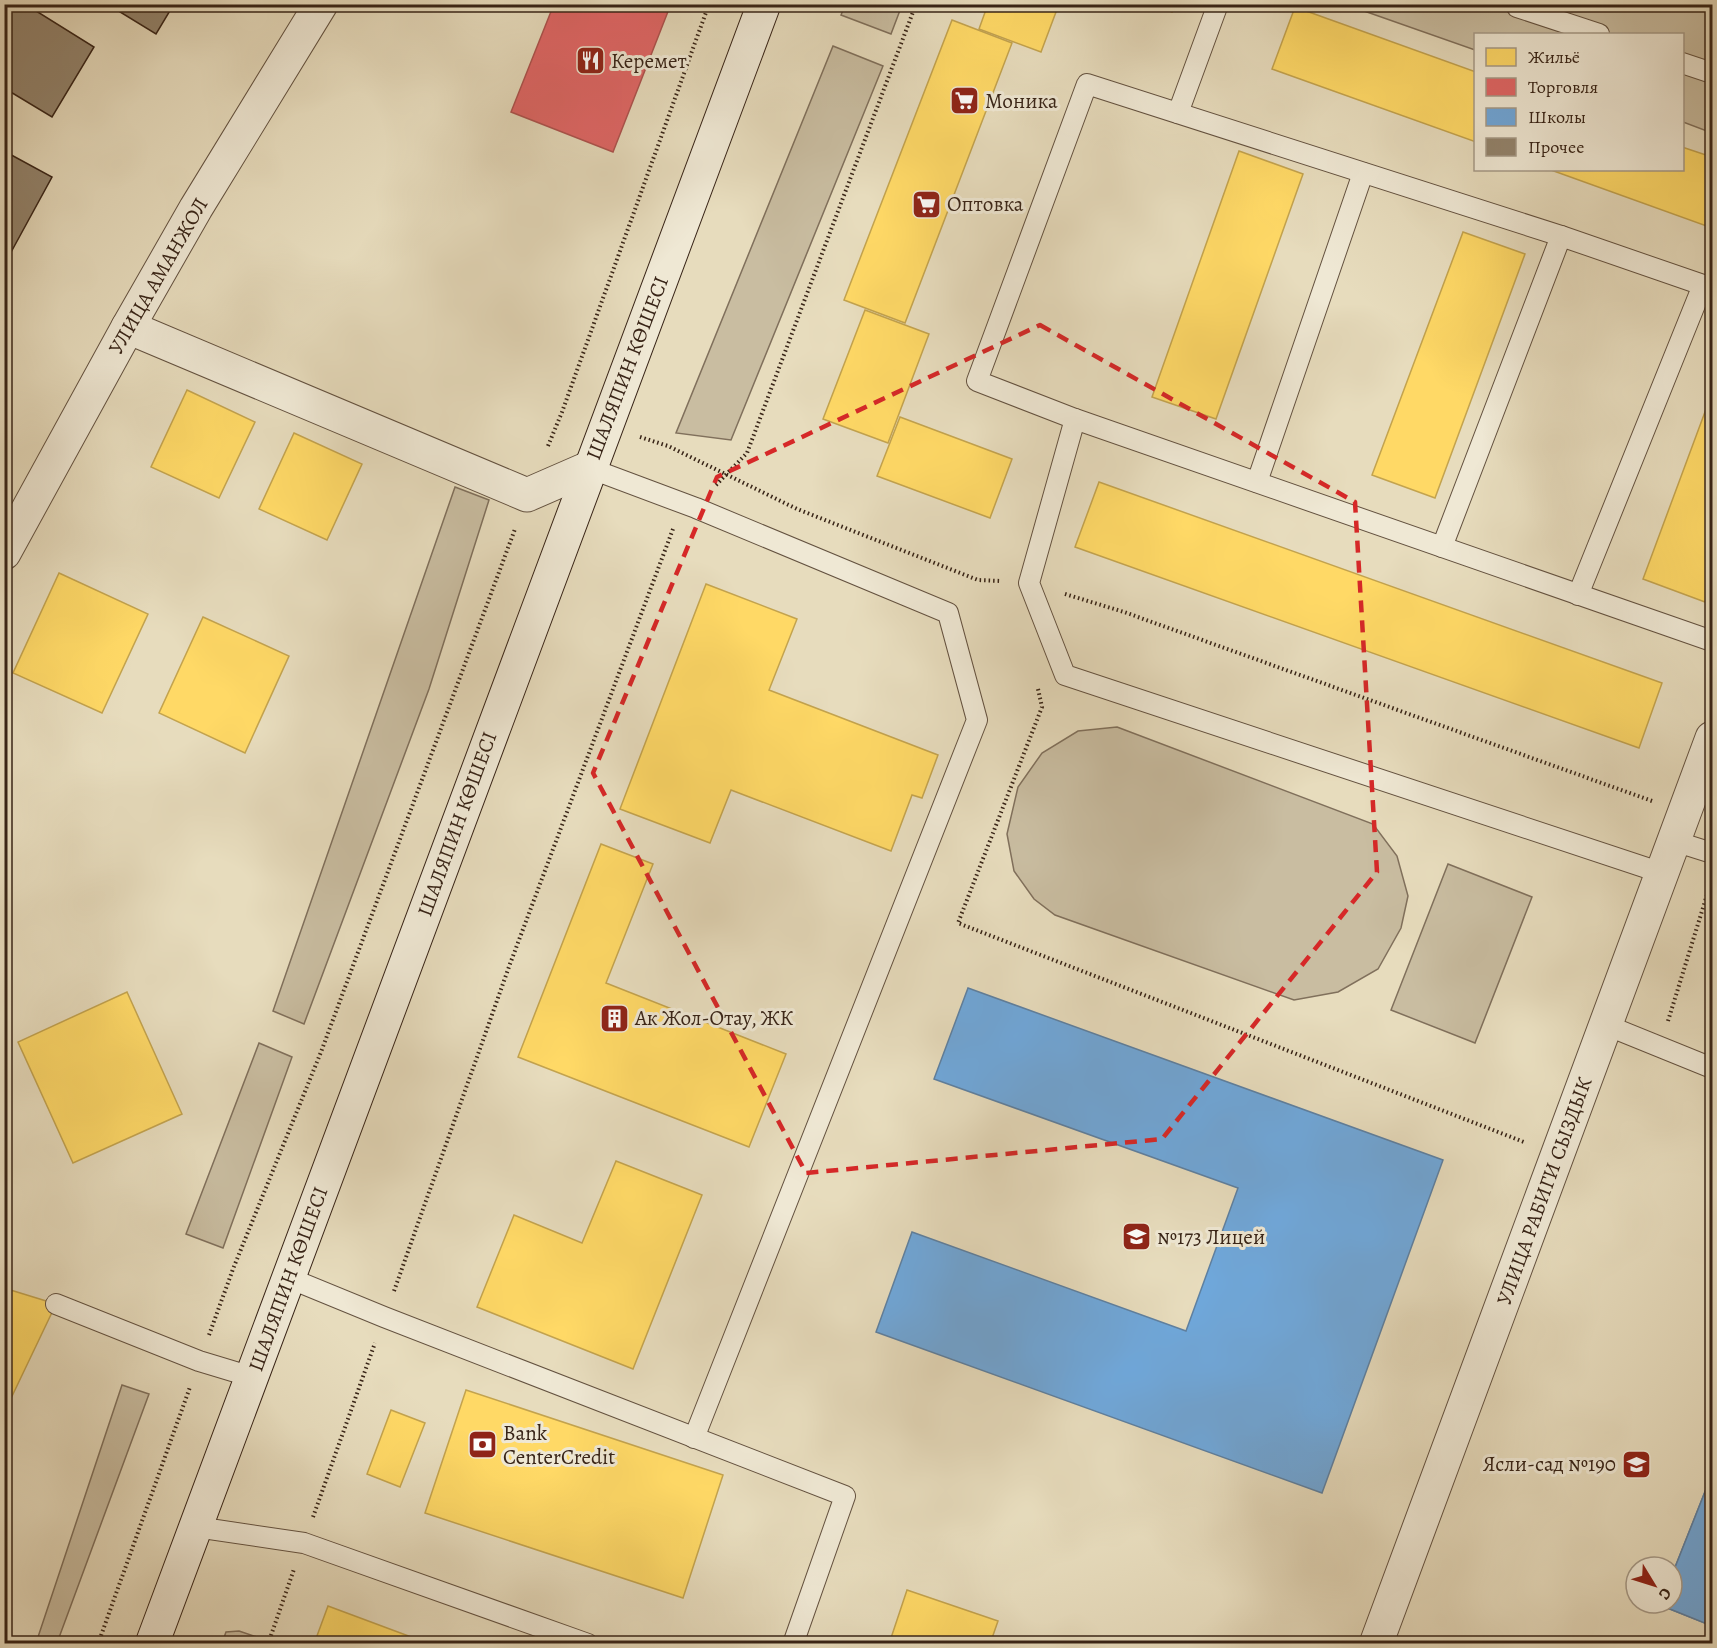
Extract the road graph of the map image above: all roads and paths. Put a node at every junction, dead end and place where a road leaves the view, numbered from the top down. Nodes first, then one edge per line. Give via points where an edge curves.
1 (321, 4) edge
2 (709, 4) edge
3 (764, 4) edge
4 (916, 4) edge
5 (1218, 4) edge
6 (1517, 7) dead end
7 (1596, 33) edge
8 (1684, 63) edge
9 (1713, 73) edge
10 (1178, 113) junction
11 (1363, 172) junction
12 (1561, 236) junction
13 (128, 327) junction
14 (562, 412) junction
15 (1075, 418) junction
16 (605, 426) junction
17 (590, 468) junction
18 (726, 474) junction
19 (1257, 482) junction
20 (527, 495) junction
21 (696, 508) junction
22 (13, 519) edge
23 (1443, 547) junction
24 (4, 553) edge
25 (1029, 583) junction
26 (1578, 595) junction
27 (1713, 641) edge
28 (1037, 684) dead end
29 (1713, 738) edge
30 (1679, 827) junction
31 (1713, 854) edge
32 (1662, 873) junction
33 (1713, 879) edge
34 (1606, 1025) junction
35 (1660, 1047) junction
36 (1713, 1068) edge
37 (1533, 1145) dead end
38 (289, 1278) junction
39 (56, 1304) dead end
40 (384, 1317) junction
41 (199, 1361) junction
42 (252, 1377) junction
43 (694, 1438) junction
44 (196, 1527) junction
45 (304, 1543) junction
46 (98, 1644) edge
47 (152, 1644) edge
48 (268, 1644) edge
49 (588, 1644) edge
50 (793, 1644) edge
51 (1376, 1644) edge

1 - 13 street, УЛИЦА АМАНЖОЛ
2 - 14 path
3 - 16 street, ШАЛЯПИН КӨШЕСІ
4 - 18 path via 747,453
5 - 10 lane
6 - 7 lane
8 - 9 lane
10 - 11 lane
10 - 15 lane via 1087,84 977,381
11 - 12 lane
11 - 19 lane
12 - 23 lane
12 - 26 lane via 1703,285
13 - 20 street
13 - 22 street, УЛИЦА АМАНЖОЛ
14 - 16 path
14 - 20 path
15 - 19 lane
15 - 25 lane
16 - 17 street, ШАЛЯПИН КӨШЕСІ
16 - 18 path via 668,446
17 - 20 street
17 - 21 lane
17 - 38 street, ШАЛЯПИН КӨШЕСІ
18 - 21 path
18 - 25 path via 797,508 978,580
19 - 23 lane
20 - 41 path via 321,1052
21 - 40 path via 671,531
21 - 43 lane via 948,613 976,720
22 - 24 street, УЛИЦА АМАНЖОЛ
23 - 26 lane
25 - 30 path via 1124,612
25 - 32 lane via 1065,675
26 - 27 lane
28 - 37 path via 1042,707 958,923
29 - 30 street, УЛИЦА РАБИГИ СЫЗДЫК
30 - 31 lane
30 - 32 street, УЛИЦА РАБИГИ СЫЗДЫК
32 - 34 street, УЛИЦА РАБИГИ СЫЗДЫК
33 - 35 path
34 - 35 lane
34 - 51 street, УЛИЦА РАБИГИ СЫЗДЫК
35 - 36 lane
38 - 40 lane
38 - 42 street, ШАЛЯПИН КӨШЕСІ
39 - 41 lane
40 - 43 lane
40 - 45 path
41 - 42 lane
41 - 46 path
42 - 44 street, ШАЛЯПИН КӨШЕСІ
43 - 50 lane via 845,1496
44 - 45 lane
44 - 47 street, ШАЛЯПИН КӨШЕСІ
45 - 48 path
45 - 49 lane

